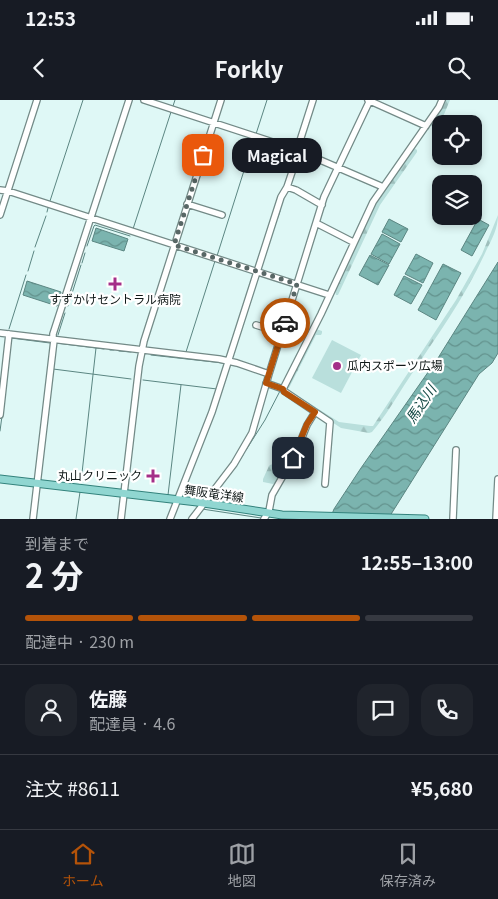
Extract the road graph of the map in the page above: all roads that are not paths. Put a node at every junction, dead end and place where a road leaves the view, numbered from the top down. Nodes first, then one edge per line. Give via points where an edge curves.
1 (38, 100) edge
2 (129, 100) edge
3 (144, 100) edge
4 (221, 100) edge
5 (313, 100) edge
6 (369, 100) edge
7 (442, 100) edge
8 (214, 123) junction
9 (426, 126) junction
10 (298, 150) junction
11 (338, 168) junction
12 (287, 187) junction
13 (383, 187) junction
14 (0, 190) edge
15 (8, 191) junction
16 (187, 204) junction
17 (322, 205) junction
18 (0, 215) edge
19 (222, 215) dead end
20 (91, 218) junction
21 (316, 223) junction
22 (353, 242) junction
23 (174, 245) junction
24 (257, 271) junction
25 (297, 284) junction
26 (329, 295) junction
27 (256, 325) dead end
28 (0, 333) edge
29 (282, 333) junction
30 (10, 334) junction
31 (53, 340) junction
32 (142, 350) junction
33 (228, 361) junction
34 (3, 362) edge
35 (268, 374) junction
36 (266, 383) junction
37 (283, 389) junction
38 (315, 412) junction
39 (0, 415) edge
40 (456, 450) dead end
41 (0, 479) edge
42 (498, 479) edge
43 (37, 483) junction
44 (325, 484) dead end
45 (124, 493) junction
46 (179, 500) junction
47 (204, 503) junction
48 (265, 516) edge
49 (407, 518) edge
50 (33, 519) edge
51 (121, 519) edge
52 (170, 519) edge
53 (192, 519) edge
54 (425, 519) edge
55 (453, 519) edge
56 (496, 519) edge

1 - 15 street
2 - 20 street
3 - 8 street
4 - 8 street
5 - 10 street
6 - 9 street
6 - 11 street
7 - 9 street
8 - 10 street
8 - 16 street
9 - 13 street
10 - 11 street
10 - 12 street
11 - 13 street
11 - 17 street
12 - 17 street
12 - 24 street
13 - 22 street
14 - 15 street
15 - 18 street
15 - 20 street
16 - 19 street
16 - 23 street
17 - 21 street
20 - 23 street
20 - 31 street
21 - 22 street
21 - 25 street
22 - 26 street
23 - 24 street
23 - 32 street
24 - 25 street
24 - 33 street
25 - 26 street
25 - 29 street
26 - 37 street
27 - 29 street
28 - 30 street
29 - 35 street
30 - 31 street
30 - 34 street
31 - 32 street
31 - 43 street
32 - 33 street
32 - 45 street
33 - 35 street
33 - 46 street
34 - 39 street
35 - 36 street
36 - 37 street
36 - 47 street via 252,433 234,464
37 - 38 street
38 - 44 street via 330,422
38 - 48 street via 272,495
40 - 55 street
41 - 43 main road, 舞阪竜洋線
42 - 56 street
43 - 45 main road, 舞阪竜洋線
43 - 50 street
45 - 46 main road, 舞阪竜洋線
45 - 51 street
46 - 47 main road, 舞阪竜洋線
46 - 52 street
47 - 48 main road, 舞阪竜洋線
47 - 53 street
48 - 49 main road, 舞阪竜洋線
49 - 54 main road, 舞阪竜洋線

